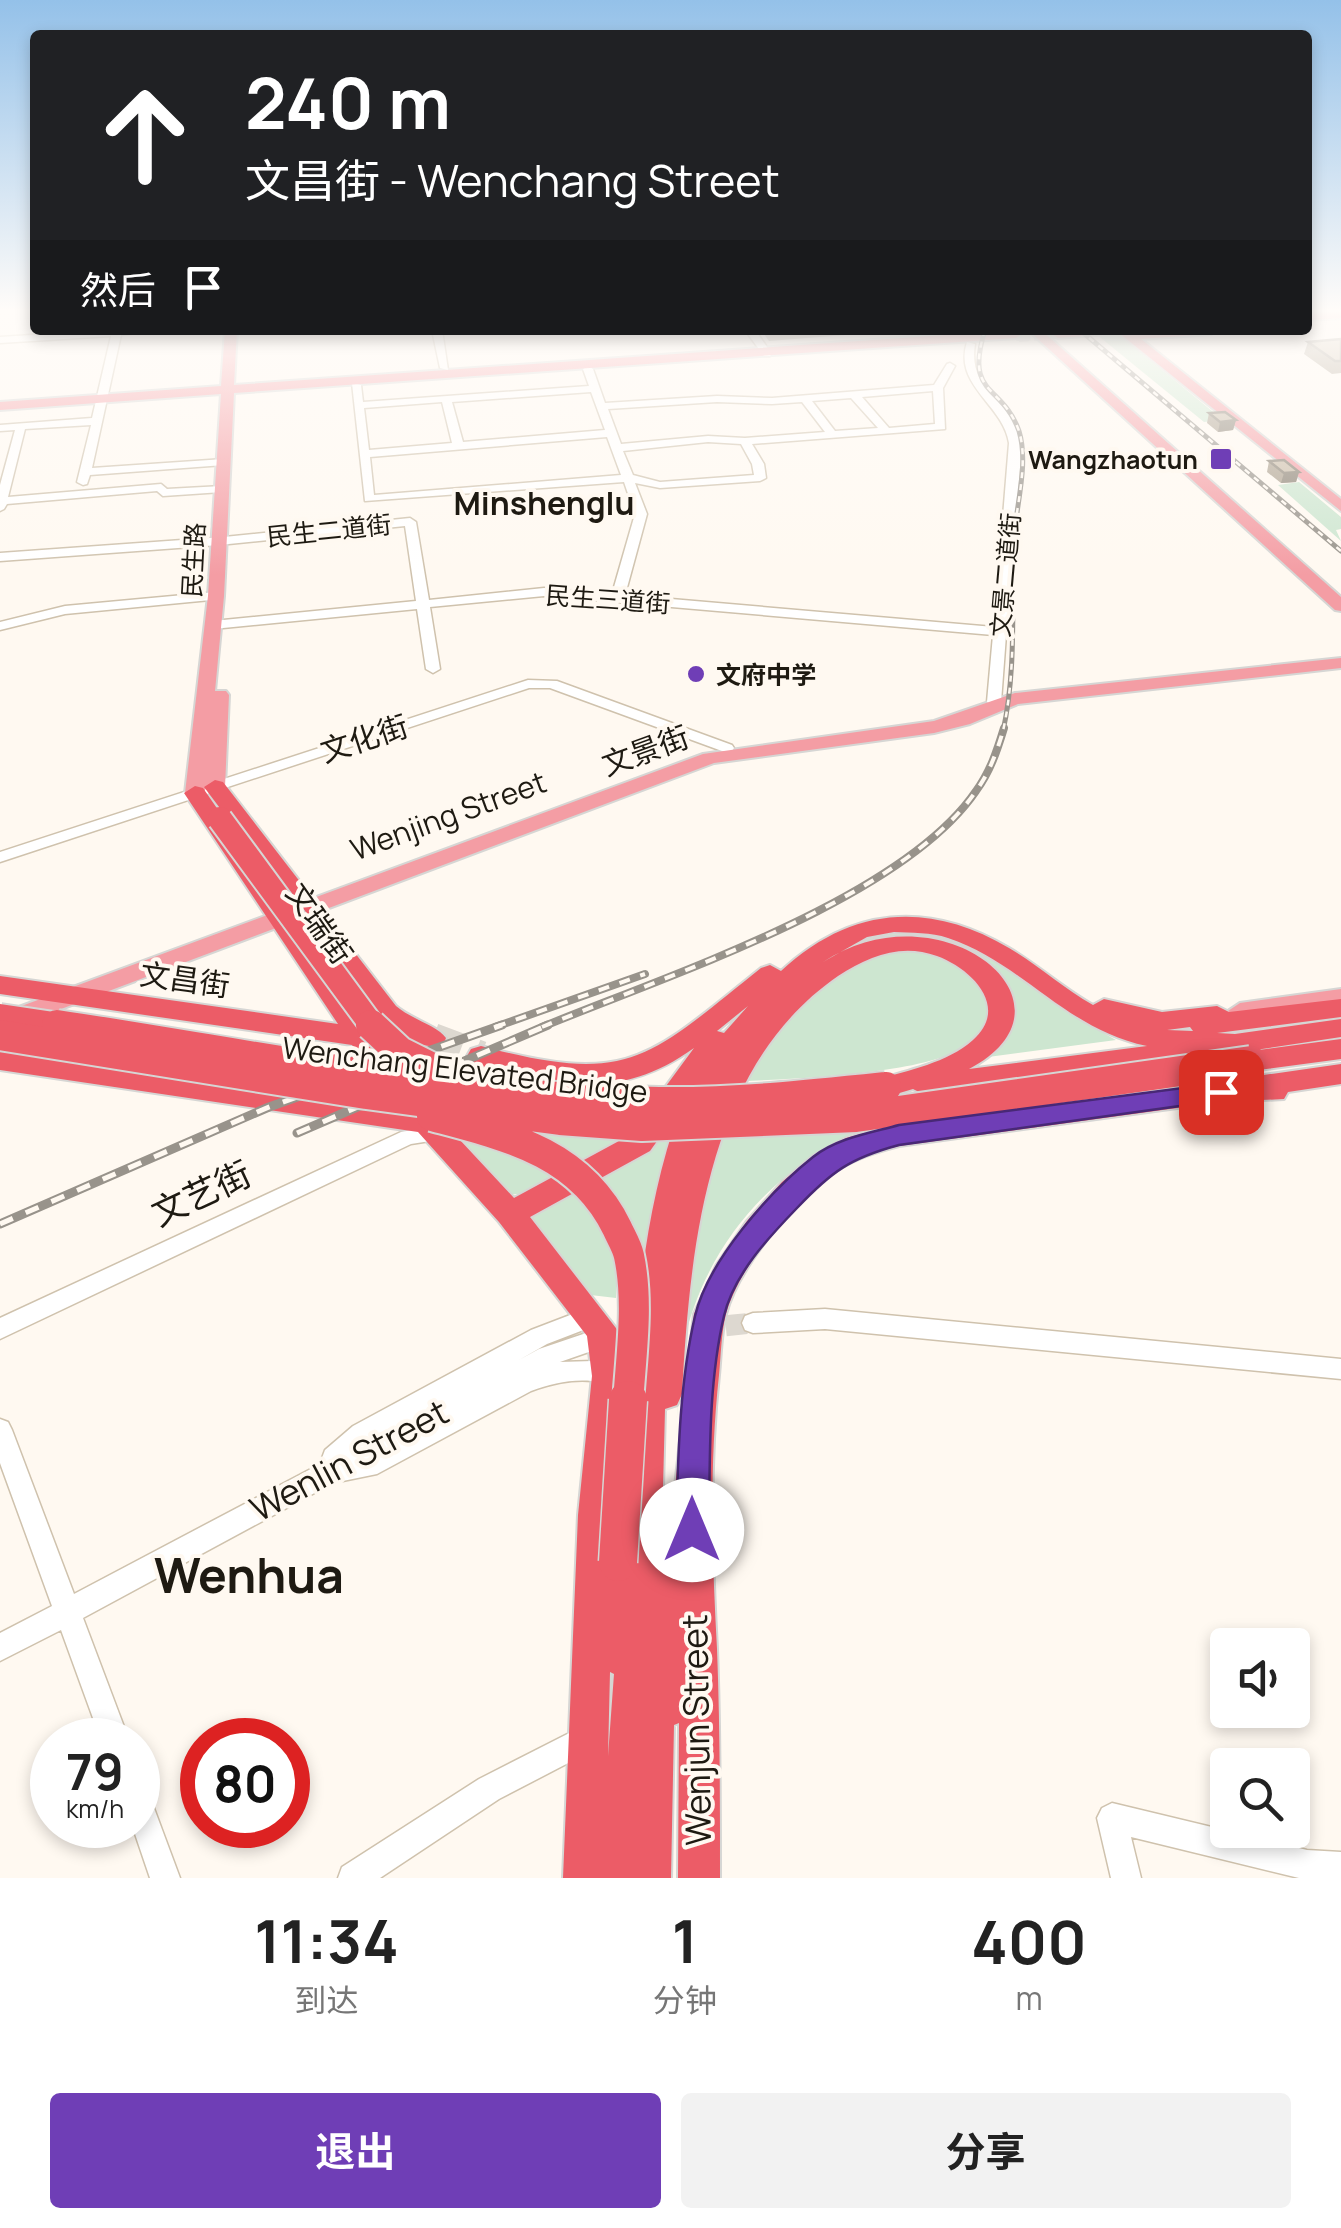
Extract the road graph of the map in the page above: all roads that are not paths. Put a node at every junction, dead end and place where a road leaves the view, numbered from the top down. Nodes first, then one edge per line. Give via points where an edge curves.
1 (446, 399) edge
2 (64, 400) edge
3 (102, 400) edge
4 (232, 400) edge
5 (233, 400) edge
6 (357, 400) edge
7 (437, 400) edge
8 (597, 400) edge
9 (706, 400) edge
10 (774, 400) edge
11 (806, 400) junction
12 (810, 400) edge
13 (858, 400) edge
14 (939, 400) edge
15 (989, 400) edge
16 (1122, 400) edge
17 (1124, 400) edge
18 (1211, 400) edge
19 (1218, 400) edge
20 (0, 404) edge
21 (358, 405) junction
22 (600, 406) junction
23 (98, 421) junction
24 (22, 426) junction
25 (0, 428) edge
26 (886, 430) junction
27 (612, 434) junction
28 (832, 434) junction
29 (744, 441) junction
30 (458, 446) junction
31 (618, 448) junction
32 (364, 454) junction
33 (224, 462) junction
34 (86, 472) junction
35 (630, 478) junction
36 (660, 485) junction
37 (222, 489) junction
38 (80, 494) junction
39 (1341, 494) edge
40 (1, 503) edge
41 (1341, 506) edge
42 (642, 514) junction
43 (222, 540) junction
44 (0, 557) edge
45 (216, 596) junction
46 (1341, 598) edge
47 (617, 599) junction
48 (1341, 606) edge
49 (424, 609) junction
50 (0, 626) edge
51 (219, 629) junction
52 (1001, 637) junction
53 (1341, 660) edge
54 (433, 669) dead end
55 (994, 702) junction
56 (727, 748) junction
57 (205, 790) junction
58 (0, 856) edge
59 (305, 904) junction
60 (274, 915) junction
61 (770, 974) junction
62 (0, 984) edge
63 (61, 994) junction
64 (1341, 998) edge
65 (0, 999) edge
66 (1341, 1008) edge
67 (0, 1016) edge
68 (1222, 1028) junction
69 (1341, 1028) edge
70 (0, 1035) edge
71 (360, 1037) junction
72 (434, 1038) tunnel mouth
73 (1341, 1049) edge
74 (0, 1050) edge
75 (481, 1056) tunnel mouth
76 (0, 1060) edge
77 (170, 1062) junction
78 (1341, 1074) edge
79 (375, 1084) junction
80 (1341, 1084) edge
81 (886, 1087) junction
82 (475, 1088) junction
83 (1271, 1088) junction
84 (431, 1128) junction
85 (510, 1214) junction
86 (753, 1323) tunnel mouth
87 (594, 1328) junction
88 (0, 1329) edge
89 (1341, 1370) edge
90 (609, 1376) junction
91 (0, 1430) edge
92 (312, 1478) junction
93 (693, 1591) junction
94 (617, 1606) junction
95 (68, 1612) junction
96 (0, 1648) edge
97 (107, 1718) edge
98 (590, 1737) junction
99 (641, 1762) junction
100 (590, 1782) junction
101 (154, 1848) edge
102 (1341, 1867) edge
103 (165, 1878) edge
104 (352, 1878) edge
105 (584, 1878) edge
106 (621, 1878) edge
107 (650, 1878) edge
108 (699, 1878) edge
109 (1126, 1878) edge

1 - 30 street
2 - 20 main road
3 - 23 street
4 - 33 main road, 民生路
5 - 43 main road, 民生路
6 - 21 street
7 - 21 street
8 - 22 street
9 - 22 street
10 - 11 street
11 - 12 street
11 - 28 street
13 - 26 street
14 - 26 street via 942,426
15 - 52 street, 文景二道街 via 1012,428 1015,456
16 - 48 main road
17 - 46 main road
18 - 41 main road
19 - 39 main road
21 - 32 street
22 - 27 street
23 - 24 street
23 - 34 street
24 - 25 street
24 - 40 street
26 - 28 street
27 - 30 street
27 - 31 street
28 - 29 street
29 - 31 street
29 - 36 street via 760,478
30 - 32 street
31 - 35 street
32 - 35 street via 369,499
33 - 34 street
33 - 37 main road, 民生路
34 - 38 street
35 - 36 street
35 - 42 street
36 - 42 street via 646,497
37 - 38 street
37 - 43 main road, 民生路
38 - 40 street
42 - 47 street
43 - 44 street, 民生二道街
43 - 45 main road, 民生路
43 - 49 street, 民生二道街 via 410,522
43 - 51 main road, 民生路
45 - 50 street via 65,610
45 - 51 main road, 民生路
47 - 49 street, 民生三道街 via 544,592
47 - 52 street, 民生三道街
49 - 51 street, 民生三道街
49 - 52 street, 民生三道街 via 556,600
49 - 54 street, 民生二道街
51 - 57 main road, 民生路
52 - 55 street, 文景二道街
53 - 55 main road, Wenjing Street via 1011,694
53 - 59 main road, 文景街 via 1014,699 934,727 722,754
55 - 56 main road, Wenjing Street via 930,722
56 - 57 street, 文化街 via 537,683
56 - 59 main road, Wenjing Street
57 - 58 street, 文化街
57 - 59 highway, 文瑞街
57 - 60 highway, 文瑞街
57 - 82 highway, bridge via 220,820 381,1038
59 - 60 main road, 文景街
59 - 72 highway, 文瑞街 via 387,1012 403,1027
60 - 63 main road, 文景街
60 - 71 highway, 文瑞街
61 - 68 highway via 824,930 876,914 926,912 1008,941 1099,1007
61 - 75 highway via 682,1045 635,1072 549,1076
61 - 85 highway via 640,1143
62 - 63 highway, 文昌街
63 - 67 main road, 文景街
63 - 71 highway, 文昌街
64 - 68 main road
65 - 79 highway via 304,1048
66 - 68 highway
67 - 79 highway, Wenchang Elevated Bridge, bridge
68 - 69 highway, Wenchang Elevated Bridge
68 - 81 highway, Wenchang Elevated Bridge via 947,1084
68 - 99 highway via 1138,1036 1071,1004 984,941 896,923 846,934 826,946 740,1032 710,1072 694,1110 660,1225 644,1518
70 - 77 highway, Wenchang Elevated Bridge, bridge
71 - 79 highway, 文瑞街
73 - 79 highway, Wenchang Elevated Bridge, bridge via 789,1122 642,1126 560,1120
74 - 77 highway, bridge via 86,1063
76 - 84 highway
77 - 79 highway, Wenchang Elevated Bridge, bridge
78 - 83 highway, Wenjun Street
79 - 82 highway, Wenchang Elevated Bridge, bridge
79 - 84 highway
79 - 94 highway, bridge via 537,1148 586,1182 619,1229 630,1253 634,1311
80 - 83 main road
81 - 82 highway, Wenchang Elevated Bridge, bridge via 659,1102
81 - 99 highway via 948,1068 997,1031 1002,1002 992,981 968,960 922,944 887,945 851,956 820,976 756,1047 702,1154 672,1284
83 - 93 highway, Wenjun Street via 899,1135 856,1146 793,1190 758,1230 716,1301 695,1437
84 - 85 highway
84 - 88 street, 文艺街
85 - 87 highway
86 - 89 street via 825,1319
87 - 90 highway via 603,1332
87 - 92 street, Wenlin Street
90 - 92 street via 555,1372 368,1466
90 - 98 highway via 596,1515
91 - 95 street
92 - 95 street, Wenlin Street
93 - 99 highway
93 - 108 highway, Wenjun Street
94 - 99 highway
94 - 100 highway
95 - 96 street, Wenlin Street
95 - 97 street
98 - 100 highway
98 - 104 street via 489,1788
99 - 106 highway
99 - 107 highway
100 - 105 highway
101 - 103 street
102 - 109 street via 1112,1818

